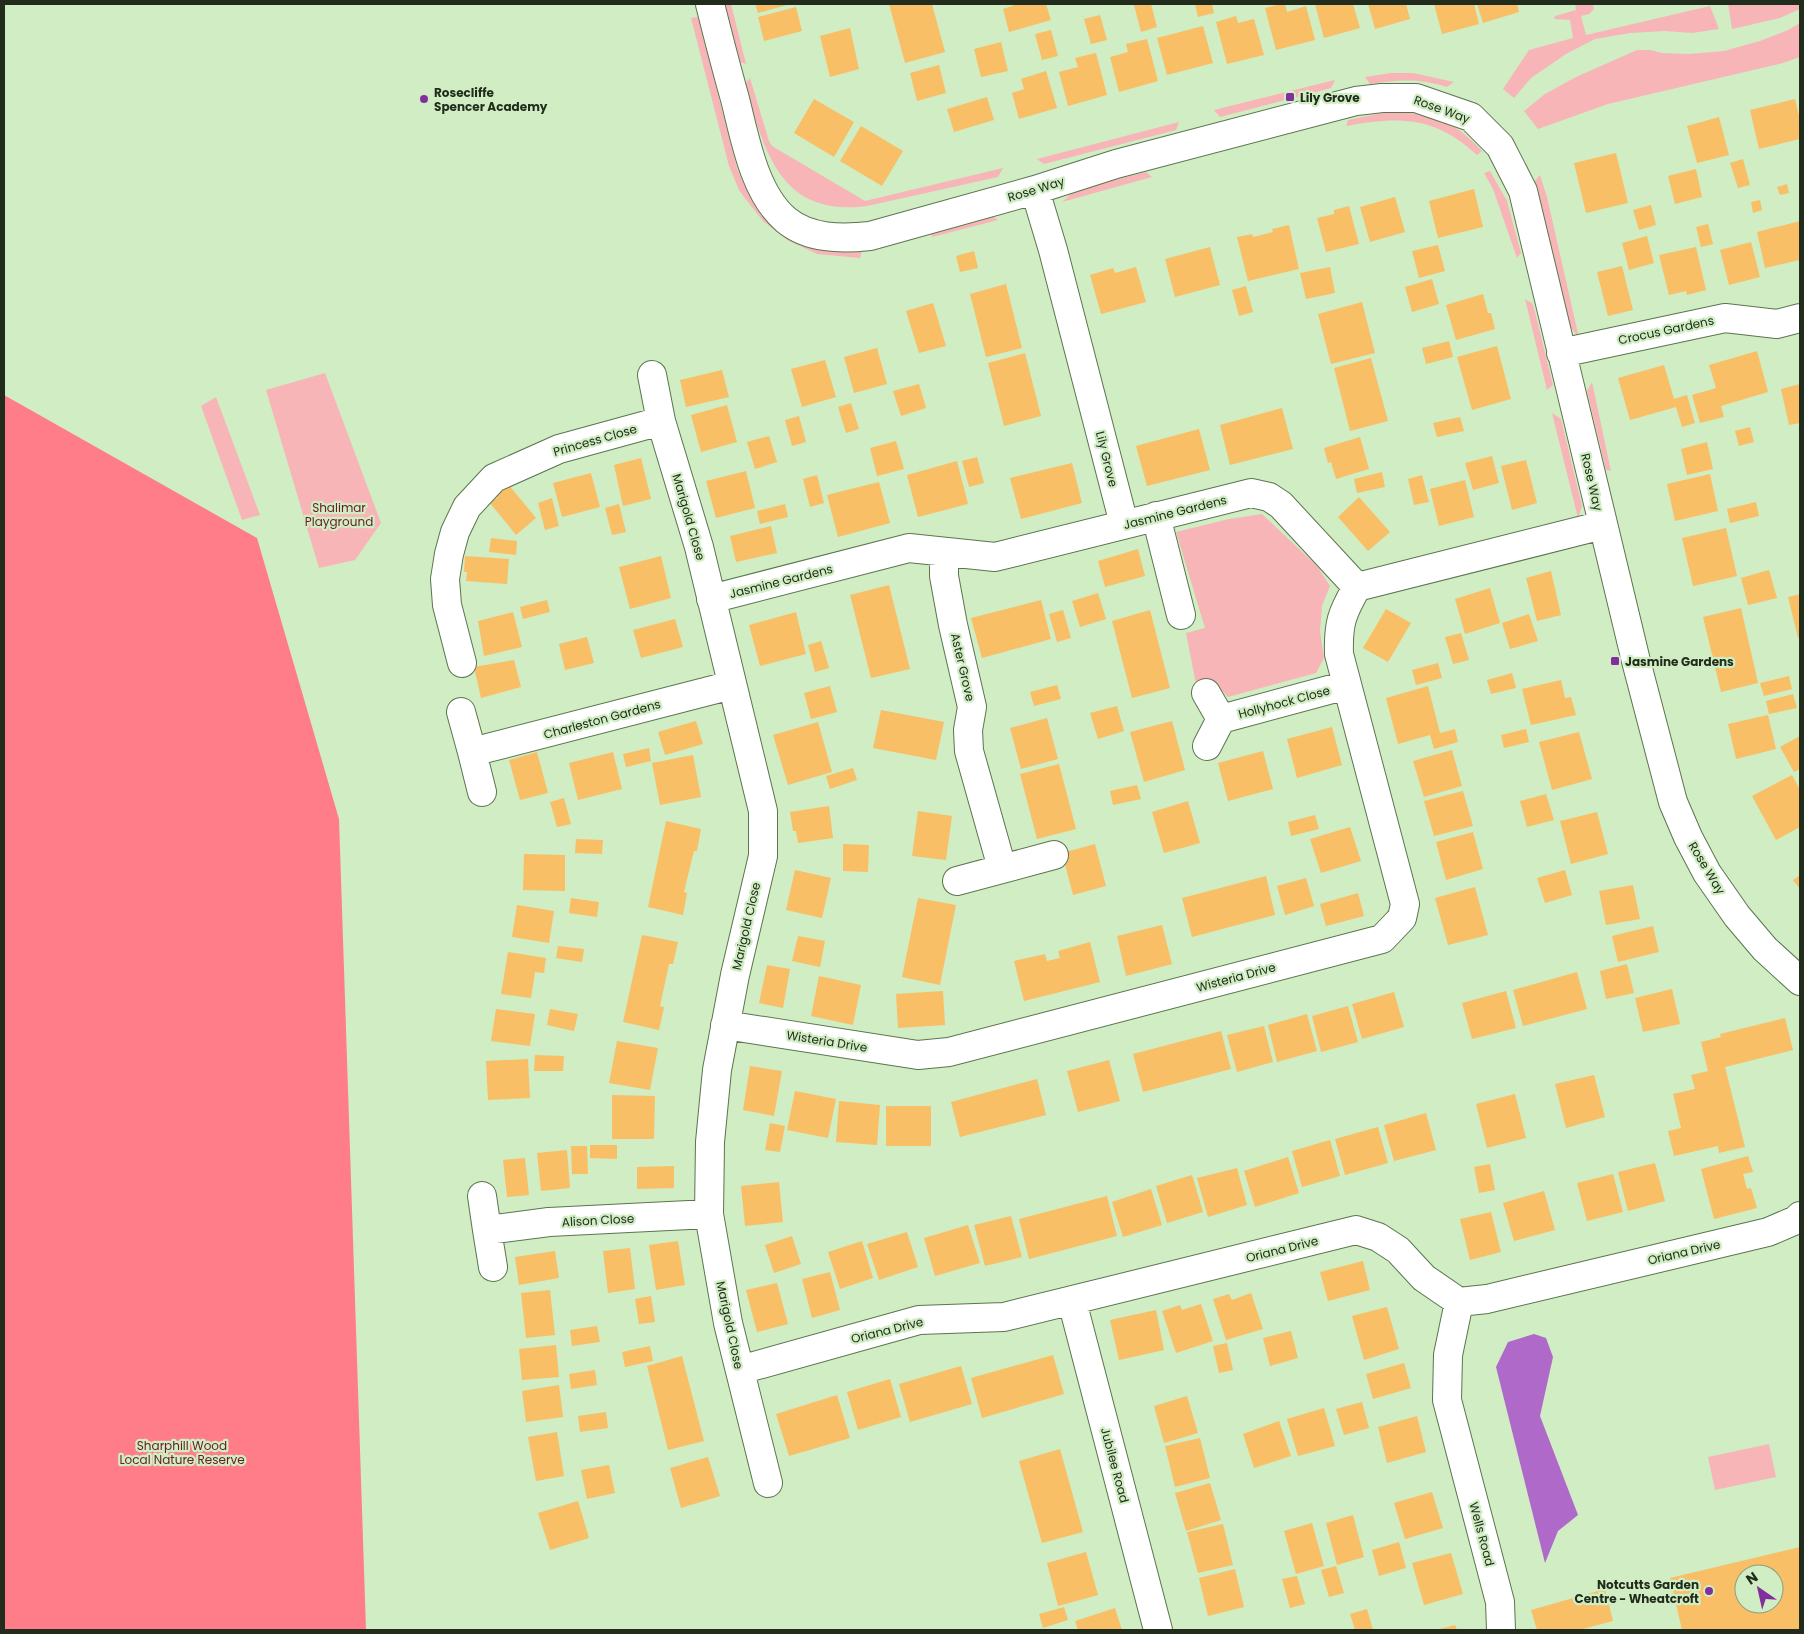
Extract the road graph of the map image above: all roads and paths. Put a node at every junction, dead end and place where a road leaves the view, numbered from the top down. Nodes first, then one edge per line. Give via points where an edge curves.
1 (710, 4) edge
2 (1035, 190) junction
3 (1800, 318) edge
4 (1561, 353) junction
5 (652, 374) dead end
6 (661, 421) junction
7 (1156, 516) junction
8 (1124, 524) junction
9 (1603, 525) junction
10 (944, 552) junction
11 (1357, 587) junction
12 (711, 599) junction
13 (1181, 615) dead end
14 (462, 663) dead end
15 (732, 685) junction
16 (1347, 685) junction
17 (1206, 693) dead end
18 (461, 712) dead end
19 (1222, 719) junction
20 (1206, 746) dead end
21 (472, 752) junction
22 (482, 792) dead end
23 (1054, 855) dead end
24 (1002, 868) junction
25 (957, 881) dead end
26 (1800, 981) edge
27 (725, 1025) junction
28 (482, 1196) dead end
29 (709, 1214) junction
30 (1800, 1216) edge
31 (487, 1230) junction
32 (493, 1267) dead end
33 (1072, 1300) junction
34 (1458, 1302) junction
35 (740, 1370) junction
36 (768, 1483) dead end
37 (1158, 1630) edge
38 (1501, 1630) edge

1 - 2 street, Rose Way via 752,167 765,195 786,220 824,236 870,236
2 - 4 street, Rose Way via 1116,164 1356,101 1416,98 1471,117 1500,146 1523,191
2 - 8 street, Lily Grove via 1056,259
3 - 4 street, Crocus Gardens via 1777,324 1725,318
4 - 9 street, Rose Way
5 - 6 street, Marigold Close
6 - 12 street, Marigold Close via 699,547
6 - 14 street, Princess Close via 559,448 494,478 467,507 455,532 446,580 447,605
7 - 8 street, Jasmine Gardens
7 - 11 street, Jasmine Gardens via 1251,492 1269,496
7 - 13 street
8 - 10 street, Jasmine Gardens via 995,557
9 - 11 street
9 - 26 street, Rose Way via 1673,802 1688,837 1707,873 1737,916 1765,949
10 - 12 street, Jasmine Gardens via 909,548
10 - 24 street, Aster Grove via 944,576 972,707 968,751
11 - 16 street, Wisteria Drive via 1343,611 1338,632 1339,654
12 - 15 street, Marigold Close
15 - 21 street, Charleston Gardens
15 - 27 street, Marigold Close via 763,811 763,856
16 - 19 street, Hollyhock Close
16 - 27 street, Wisteria Drive via 1404,904 1402,918 1382,939 949,1052 918,1055
17 - 19 street
18 - 21 street
19 - 20 street
21 - 22 street
23 - 24 street
24 - 25 street
27 - 29 street, Marigold Close via 710,1142
28 - 31 street
29 - 31 street, Alison Close via 549,1222
29 - 35 street, Marigold Close via 728,1323
30 - 34 street, Oriana Drive via 1768,1232 1487,1299
31 - 32 street
33 - 34 street, Oriana Drive via 1356,1230 1378,1237 1398,1250 1424,1278
33 - 35 street, Oriana Drive via 1004,1317 919,1320
33 - 37 street, Jubilee Road
34 - 38 street, Wells Road via 1448,1355 1447,1400 1500,1602
35 - 36 street, Marigold Close

